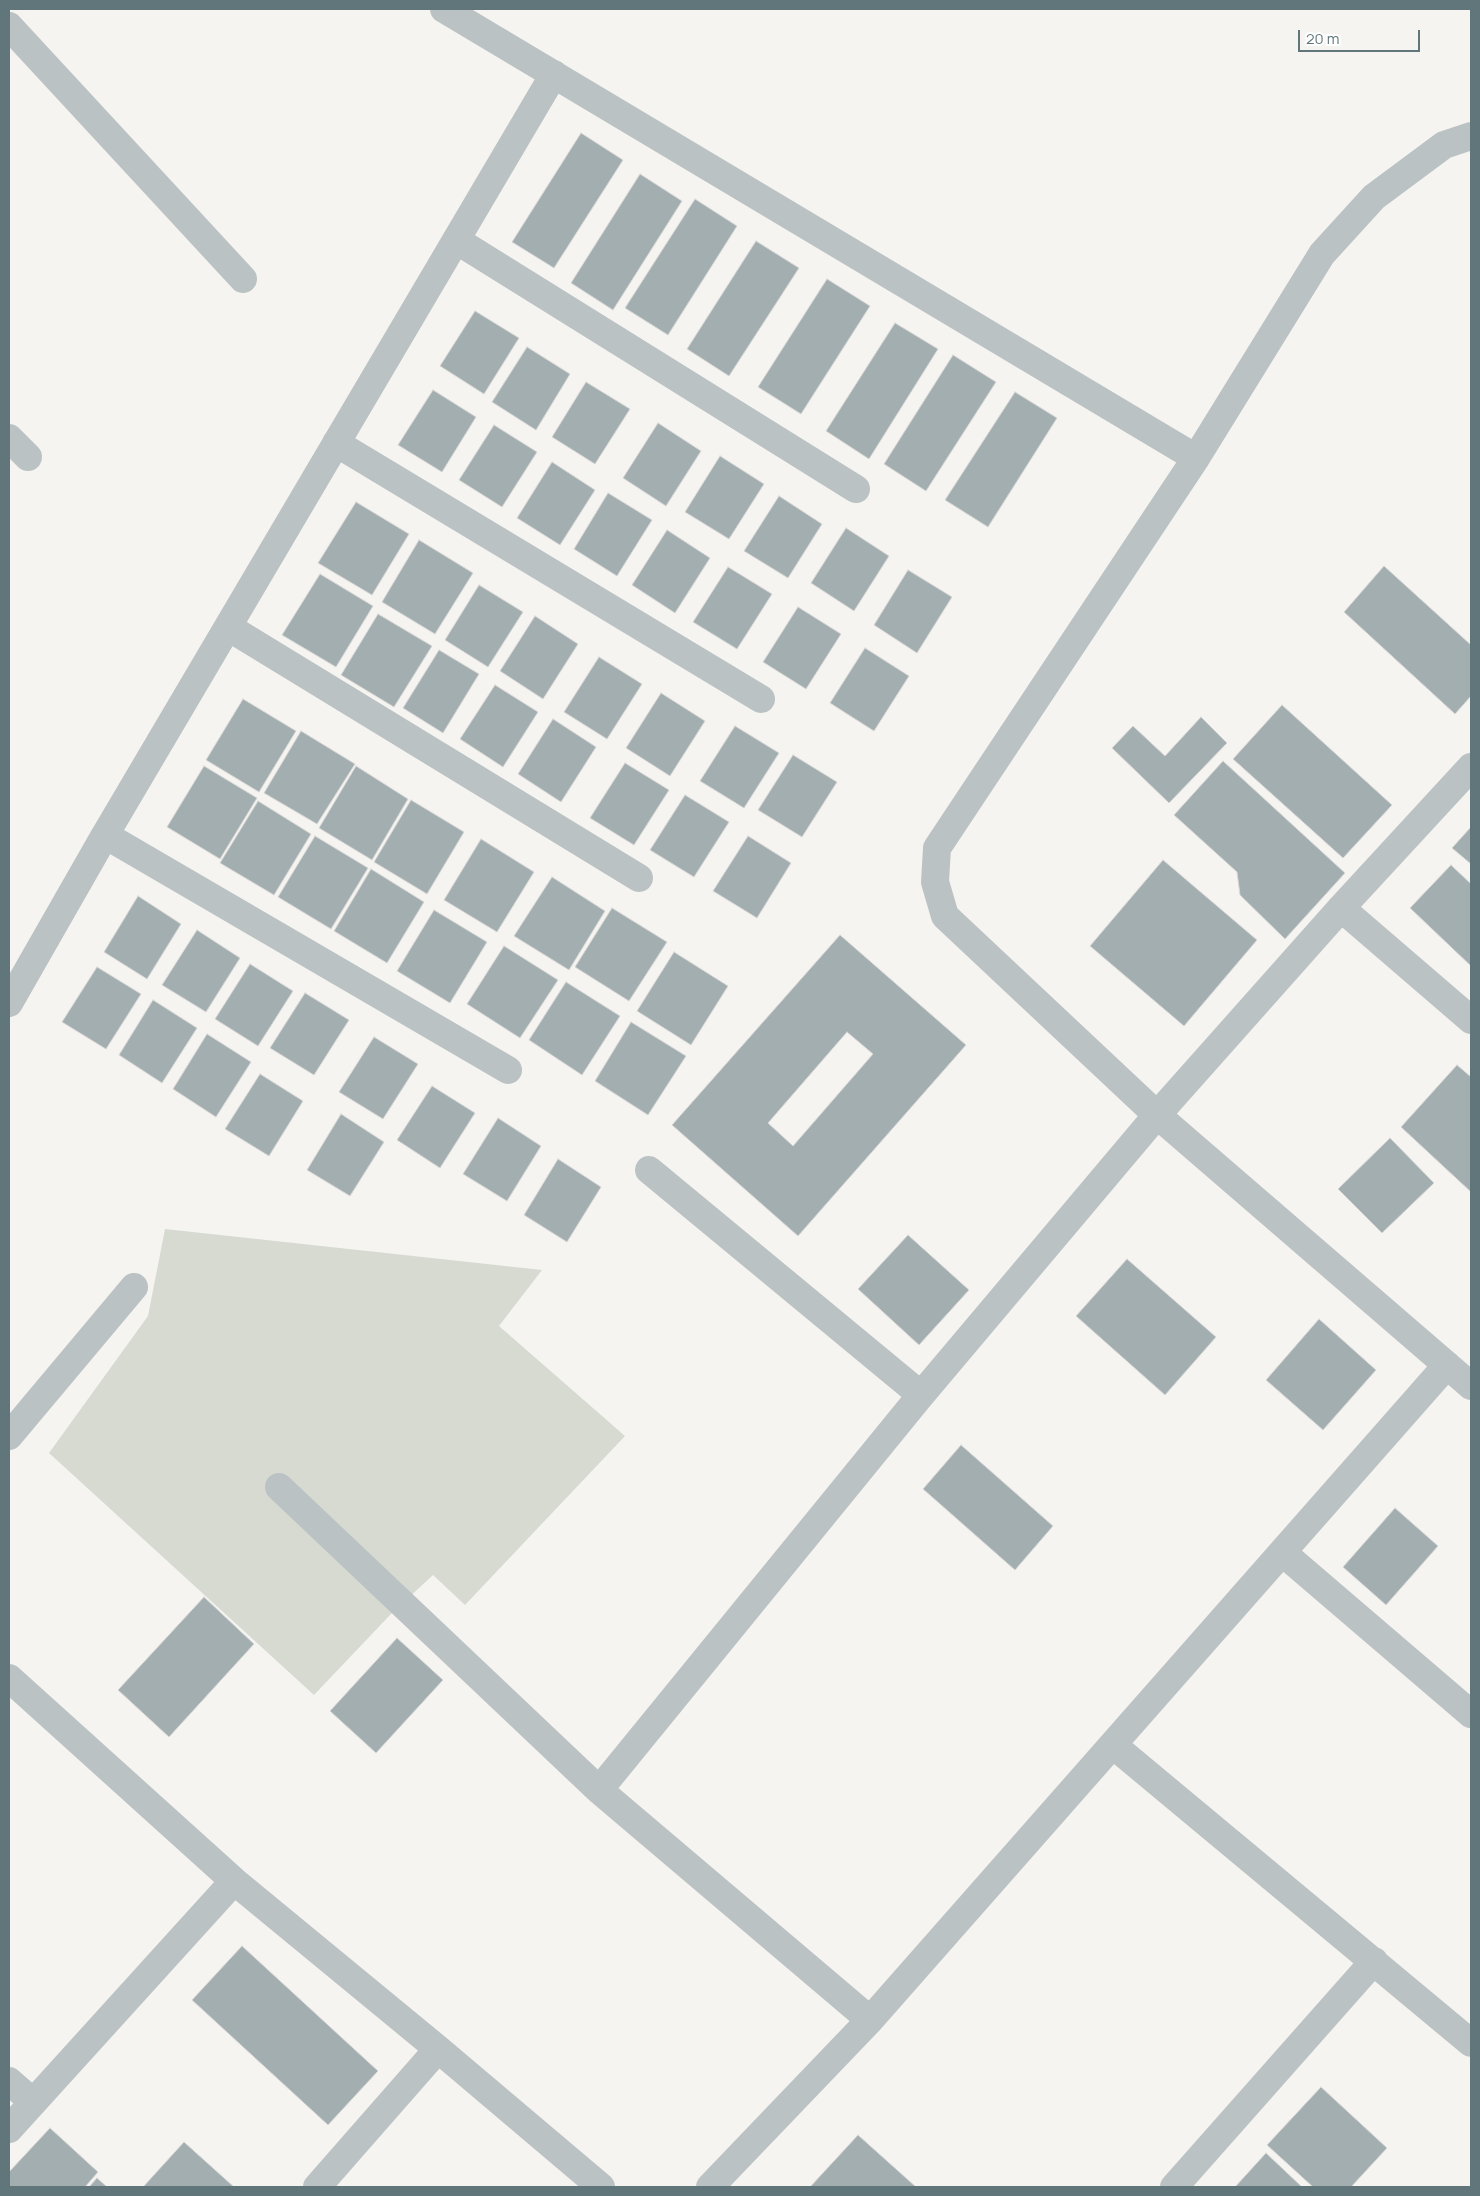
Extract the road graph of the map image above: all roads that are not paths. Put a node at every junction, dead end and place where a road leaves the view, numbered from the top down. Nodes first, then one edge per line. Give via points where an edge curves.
1 (444, 9) edge
2 (9, 26) edge
3 (554, 74) junction
4 (1471, 136) edge
5 (456, 240) junction
6 (243, 278) dead end
7 (9, 438) edge
8 (336, 443) junction
9 (28, 457) dead end
10 (1196, 458) junction
11 (856, 489) dead end
12 (228, 626) junction
13 (761, 699) dead end
14 (1471, 767) edge
15 (105, 834) junction
16 (639, 878) dead end
17 (1341, 908) junction
18 (10, 997) edge
19 (1471, 1020) edge
20 (508, 1070) dead end
21 (1157, 1116) junction
22 (648, 1170) dead end
23 (134, 1288) dead end
24 (1447, 1365) junction
25 (1471, 1386) edge
26 (921, 1395) junction
27 (9, 1436) edge
28 (279, 1487) dead end
29 (1284, 1553) junction
30 (9, 1678) edge
31 (1471, 1714) edge
32 (1113, 1745) junction
33 (599, 1790) junction
34 (234, 1881) junction
35 (1374, 1961) junction
36 (870, 2020) junction
37 (1471, 2043) edge
38 (438, 2049) junction
39 (9, 2081) edge
40 (33, 2102) junction
41 (9, 2129) edge
42 (317, 2187) edge
43 (601, 2187) edge
44 (710, 2187) edge
45 (1174, 2187) edge

1 - 3 street
2 - 6 street
3 - 5 street
3 - 10 street
4 - 10 street via 1444,145 1374,197 1322,254
5 - 8 street
5 - 11 street
7 - 9 street
8 - 12 street
8 - 13 street
10 - 21 street via 937,848 935,882 945,916
12 - 15 street
12 - 16 street
14 - 17 street
15 - 18 street
15 - 20 street
17 - 19 street
17 - 21 street
21 - 24 street
21 - 26 street
22 - 26 street
23 - 27 street
24 - 25 street
24 - 29 street
26 - 33 street
28 - 33 street
29 - 31 street
29 - 32 street
30 - 34 street
32 - 35 street
32 - 36 street
33 - 36 street
34 - 38 street
34 - 40 street
35 - 37 street
35 - 45 street
36 - 44 street
38 - 42 street
38 - 43 street
39 - 40 street
40 - 41 street

